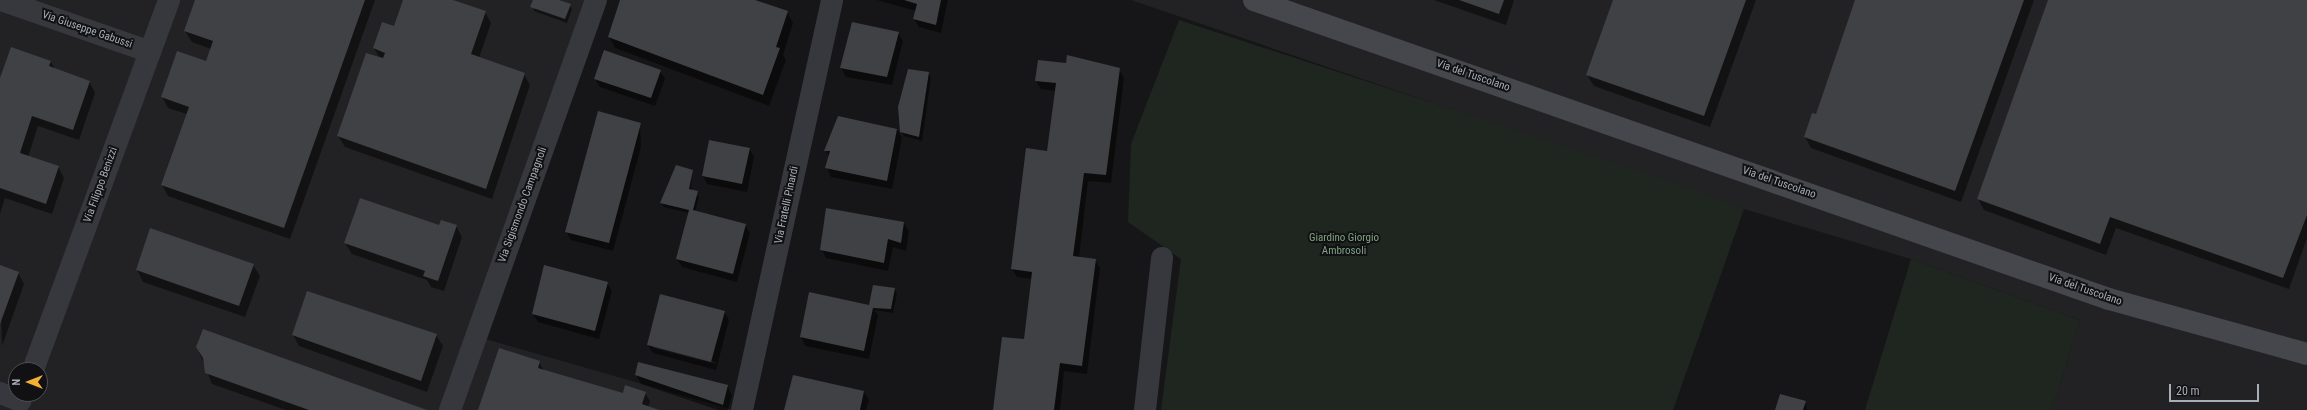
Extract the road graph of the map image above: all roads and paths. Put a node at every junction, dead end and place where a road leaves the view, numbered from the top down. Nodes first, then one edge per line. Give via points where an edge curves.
1 (1, 0) edge
2 (169, 0) edge
3 (596, 0) edge
4 (832, 0) edge
5 (1254, 0) edge
6 (150, 52) junction
7 (1162, 258) dead end
8 (2307, 354) edge
9 (36, 362) edge
10 (450, 410) edge
11 (742, 410) edge
12 (1145, 410) edge

1 - 6 street, Via Giuseppe Gabussi
2 - 6 street, Via Filippo Benizzi
3 - 10 street, Via Sigismondo Campagnoli
4 - 11 street, Via Fratelli Pinardi
5 - 8 street, Via del Tuscolano via 2109,299
6 - 9 street, Via Filippo Benizzi
7 - 12 street

